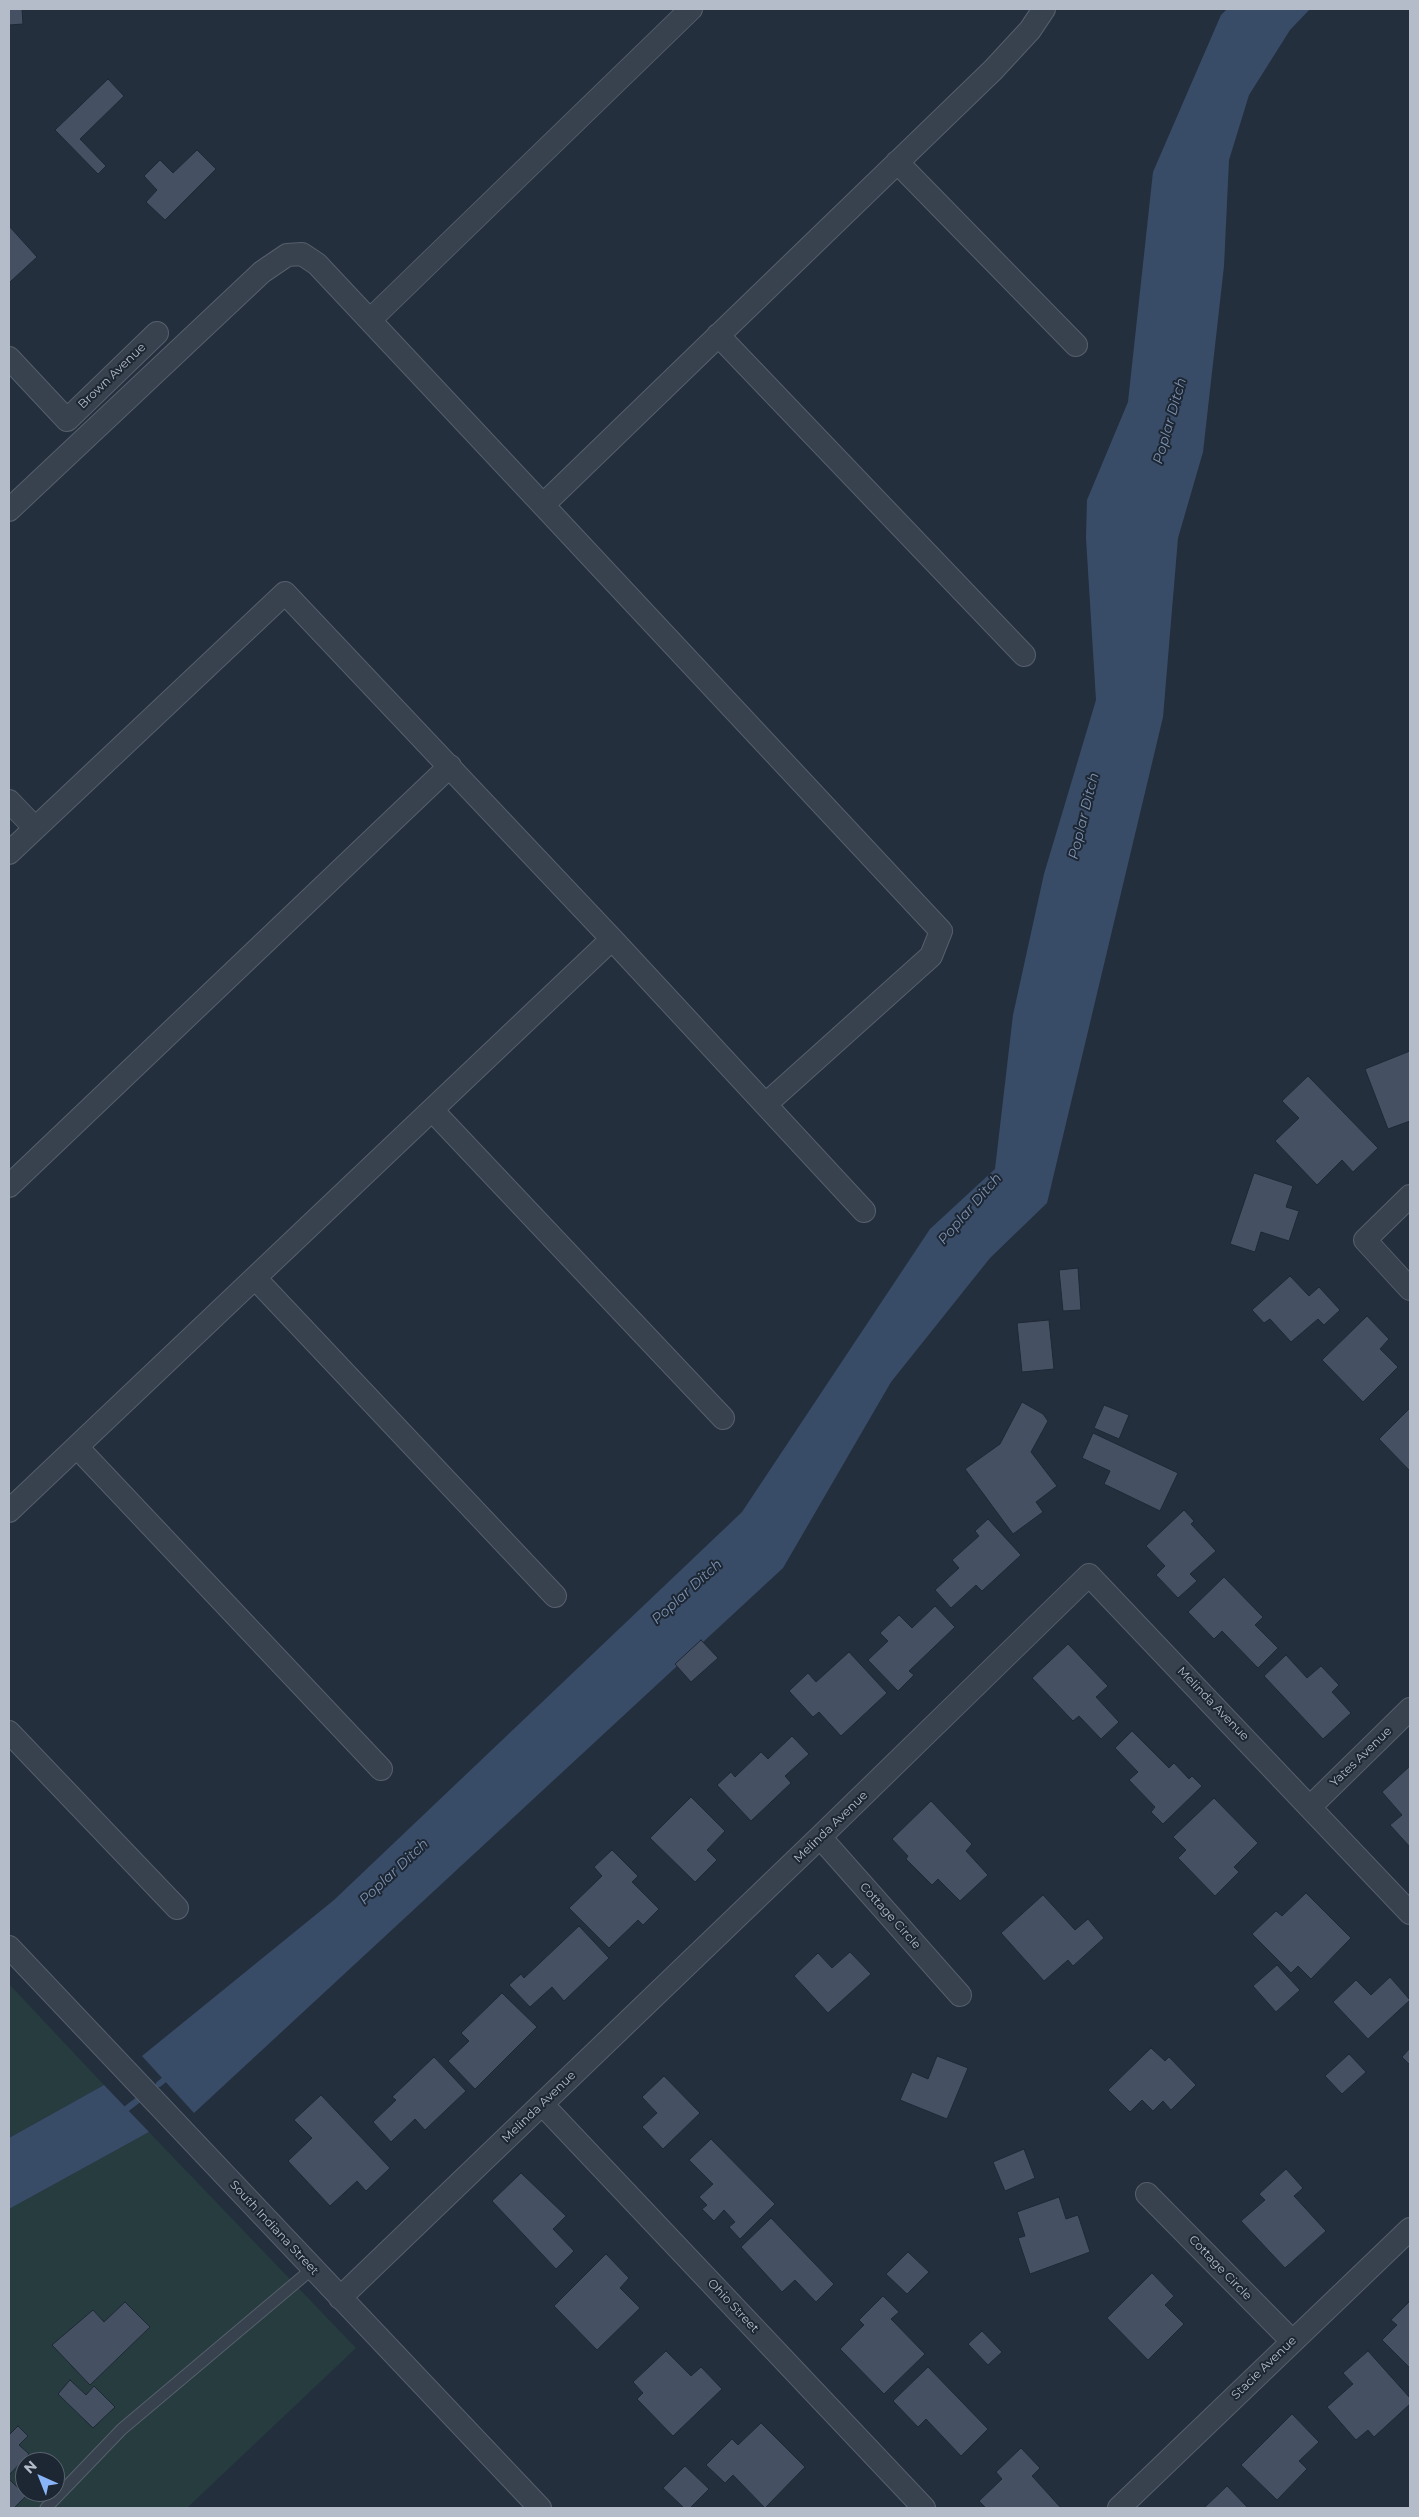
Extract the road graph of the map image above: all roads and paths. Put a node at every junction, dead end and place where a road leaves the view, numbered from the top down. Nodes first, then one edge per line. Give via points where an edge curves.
1 (691, 9) edge
2 (1044, 9) edge
3 (897, 162) junction
4 (370, 320) junction
5 (157, 333) dead end
6 (718, 335) junction
7 (1076, 345) dead end
8 (9, 358) edge
9 (543, 505) junction
10 (9, 510) edge
11 (1024, 655) dead end
12 (450, 766) junction
13 (9, 801) edge
14 (35, 828) junction
15 (9, 853) edge
16 (612, 939) junction
17 (766, 1104) junction
18 (432, 1110) junction
19 (9, 1186) edge
20 (1410, 1196) edge
21 (864, 1211) dead end
22 (255, 1278) junction
23 (1410, 1289) edge
24 (723, 1418) dead end
25 (77, 1447) junction
26 (9, 1511) edge
27 (555, 1596) dead end
28 (1410, 1709) edge
29 (9, 1732) edge
30 (381, 1769) dead end
31 (1311, 1806) junction
32 (820, 1837) junction
33 (177, 1908) dead end
34 (1410, 1913) edge
35 (9, 1947) edge
36 (960, 1995) dead end
37 (542, 2104) junction
38 (1147, 2194) dead end
39 (1410, 2229) edge
40 (312, 2269) junction
41 (340, 2298) junction
42 (1292, 2341) junction
43 (46, 2508) edge
44 (540, 2508) edge
45 (924, 2508) edge
46 (1119, 2508) edge

1 - 4 street
2 - 3 street via 1030,30 993,70
3 - 6 street
3 - 7 street
4 - 9 street
4 - 10 street via 317,264 302,254 286,255 262,272
5 - 8 street, Brown Avenue via 67,420
6 - 9 street
6 - 11 street
9 - 17 street via 941,931 931,956
12 - 14 street via 285,593
12 - 16 street
12 - 19 street
13 - 14 street
14 - 15 street
16 - 17 street
16 - 18 street
17 - 21 street
18 - 22 street
18 - 24 street
20 - 23 street via 1365,1240
22 - 25 street
22 - 27 street
25 - 26 street
25 - 30 street
28 - 31 street, Yates Avenue
29 - 33 street
31 - 32 street, Melinda Avenue via 1089,1575
31 - 34 street
32 - 36 street, Cottage Circle
32 - 37 street, Melinda Avenue
35 - 40 street, South Indiana Street
37 - 41 street, Melinda Avenue
37 - 45 street, Ohio Street
38 - 42 street, Cottage Circle
39 - 42 street, Stacie Avenue
40 - 41 street, South Indiana Street
40 - 43 lane via 122,2429
41 - 44 street, South Indiana Street
42 - 46 street, Stacie Avenue

